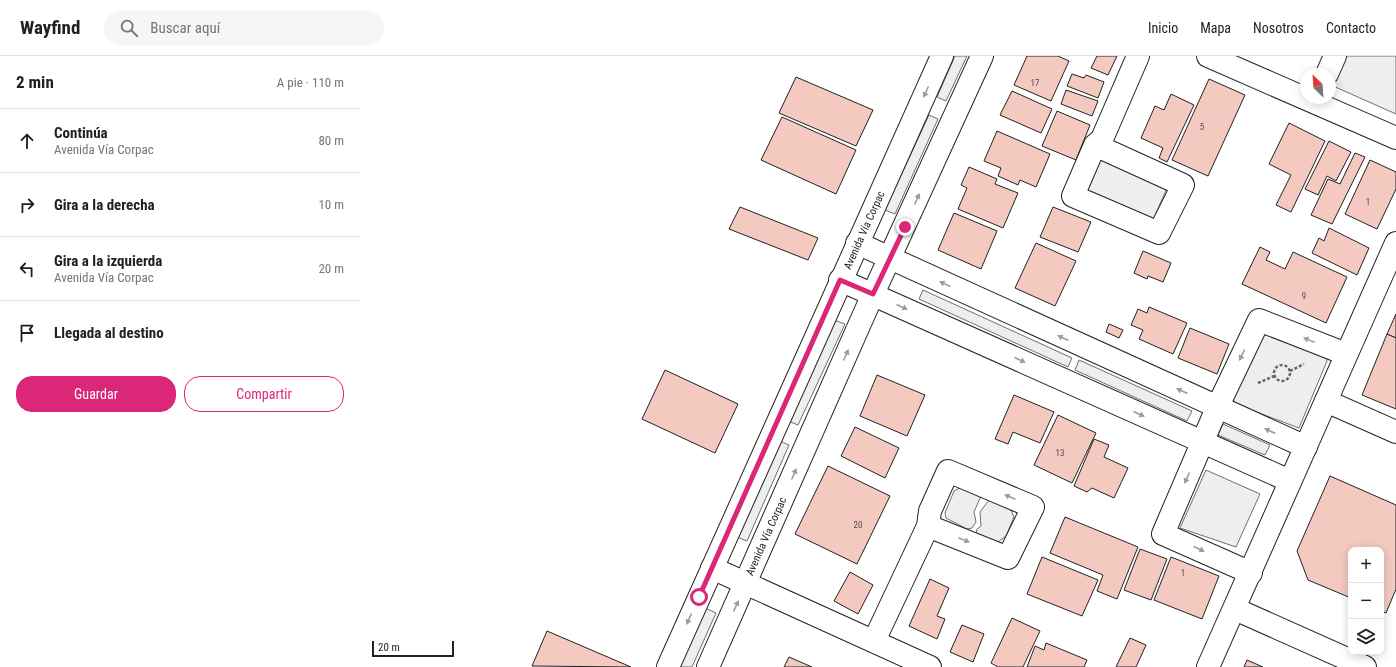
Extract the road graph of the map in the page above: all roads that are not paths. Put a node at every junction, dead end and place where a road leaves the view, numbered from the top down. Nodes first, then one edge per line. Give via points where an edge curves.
1 (942, 56) edge
2 (982, 56) edge
3 (1138, 56) edge
4 (1208, 56) edge
5 (1335, 56) edge
6 (1330, 68) edge
7 (1300, 95) edge
8 (1322, 104) edge
9 (1396, 138) edge
10 (1096, 145) junction
11 (857, 243) junction
12 (1396, 243) edge
13 (890, 259) junction
14 (840, 280) junction
15 (873, 294) junction
16 (1346, 354) junction
17 (1326, 401) junction
18 (1217, 408) junction
19 (1396, 432) edge
20 (1203, 442) junction
21 (1306, 447) junction
22 (1290, 481) junction
23 (928, 526) junction
24 (712, 568) junction
25 (1251, 573) junction
26 (746, 584) junction
27 (1235, 609) junction
28 (874, 641) junction
29 (1360, 666) edge
30 (668, 667) edge
31 (708, 667) edge
32 (930, 667) edge
33 (1208, 667) edge

1 -> 11 street, Avenida Vía Corpac
13 -> 2 street, Avenida Vía Corpac
3 - 10 street via 1102,139
4 - 7 street
5 - 6 street
8 - 9 street
10 - 10 street via 1073,196 1159,233 1183,185
11 - 13 street
11 - 14 street, Avenida Vía Corpac
12 - 16 street
13 - 15 street, Avenida Vía Corpac
18 -> 13 street
14 - 15 street
14 - 24 street, Avenida Vía Corpac
15 -> 20 street
26 -> 15 street, Avenida Vía Corpac
16 - 17 street
16 -> 18 street via 1259,320
17 - 19 street
17 - 21 street
18 - 20 street
21 -> 18 street
20 - 22 street
20 -> 25 street via 1163,534
21 - 22 street
22 - 25 street
23 -> 23 street via 1008,558 1033,507 948,471 930,512
23 - 28 street
24 - 26 street
24 -> 30 street, Avenida Vía Corpac
25 - 27 street
26 - 28 street
31 -> 26 street, Avenida Vía Corpac
27 - 29 street
27 - 33 street
28 - 32 street

